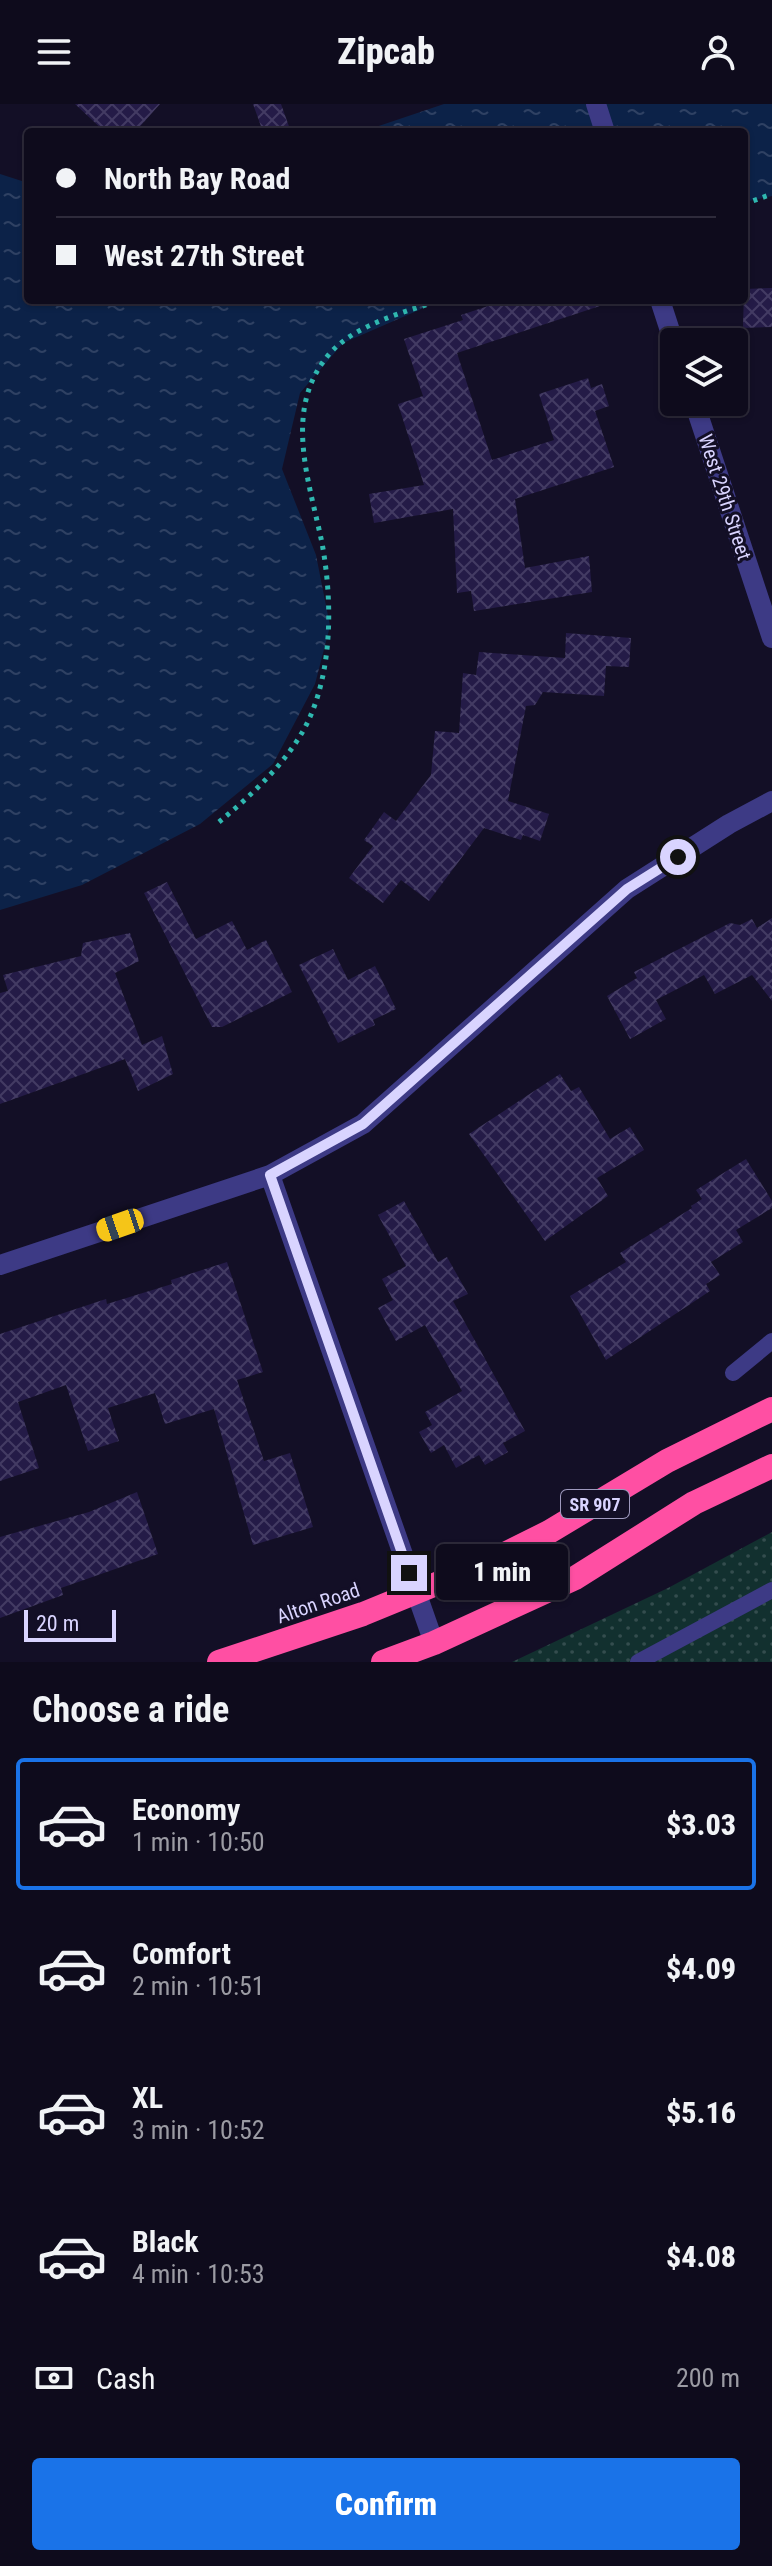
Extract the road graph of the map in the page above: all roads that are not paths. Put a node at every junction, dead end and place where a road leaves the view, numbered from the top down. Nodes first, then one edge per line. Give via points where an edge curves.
1 (596, 104) edge
2 (604, 128) edge
3 (661, 304) edge
4 (669, 328) edge
5 (699, 416) edge
6 (772, 638) edge
7 (772, 801) edge
8 (270, 1175) junction
9 (0, 1265) edge
10 (772, 1341) edge
11 (733, 1373) dead end
12 (772, 1409) edge
13 (772, 1466) edge
14 (772, 1590) edge
15 (416, 1594) junction
16 (434, 1643) junction
17 (219, 1662) edge
18 (383, 1662) edge
19 (638, 1662) edge

1 - 2 street
3 - 4 street
5 - 6 street, West 29th Street
7 - 8 street via 627,889 363,1124
8 - 9 street
8 - 15 street
10 - 11 lane
12 - 15 highway, Alton Road / SR 907 via 667,1461 549,1532
13 - 16 highway, SR 907 via 694,1503 575,1578
14 - 19 lane
15 - 16 street
15 - 17 highway, Alton Road / SR 907
16 - 18 highway, SR 907

